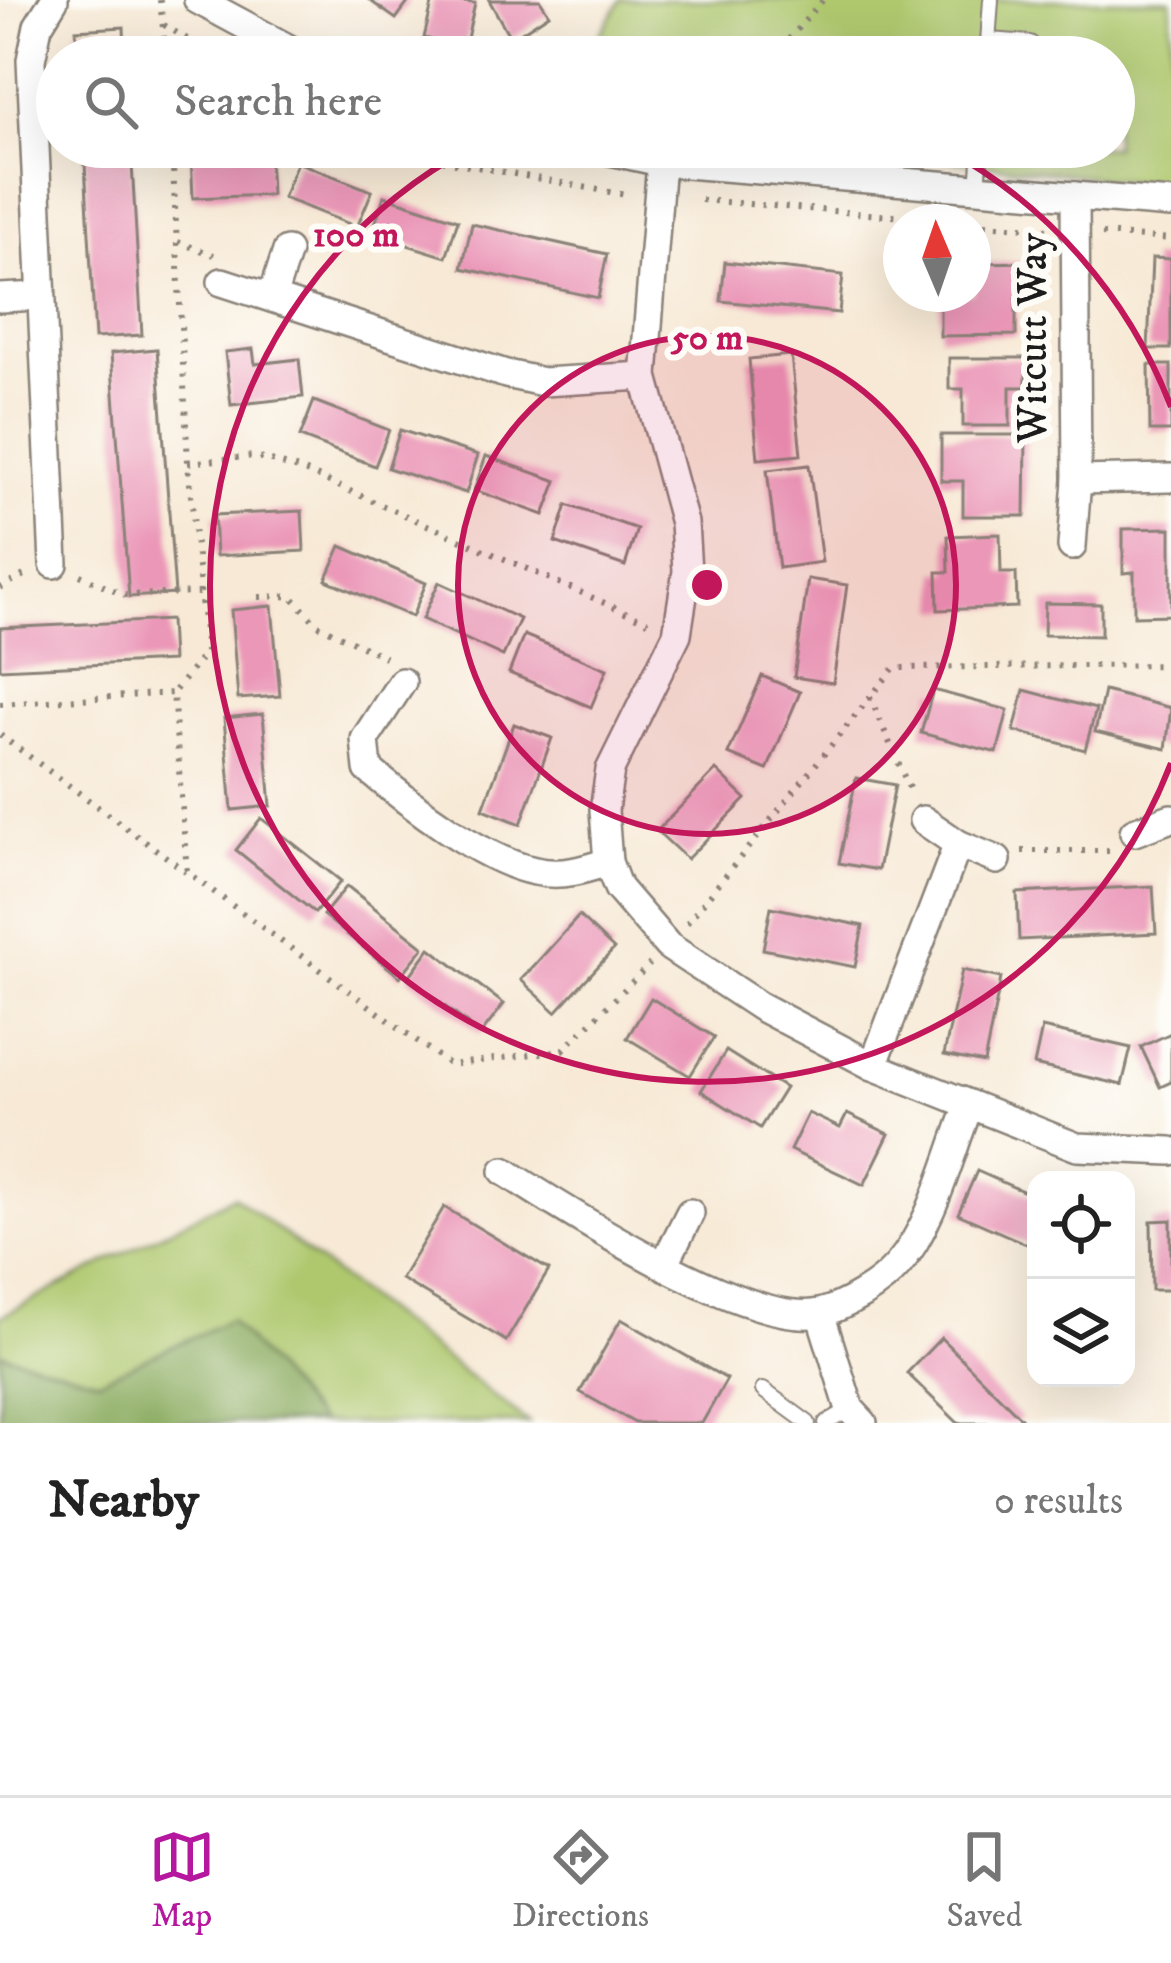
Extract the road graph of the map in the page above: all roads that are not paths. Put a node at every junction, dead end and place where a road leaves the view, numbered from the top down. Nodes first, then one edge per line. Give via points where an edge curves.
1 (54, 0) edge
2 (198, 0) edge
3 (991, 0) edge
4 (265, 36) edge
5 (989, 36) edge
6 (661, 168) edge
7 (736, 168) edge
8 (980, 168) edge
9 (978, 189) junction
10 (1075, 196) junction
11 (1171, 204) edge
12 (287, 251) dead end
13 (222, 282) dead end
14 (39, 296) junction
15 (0, 298) edge
16 (272, 298) junction
17 (644, 376) junction
18 (1171, 478) edge
19 (1077, 480) junction
20 (1072, 546) dead end
21 (54, 564) dead end
22 (401, 682) road end
23 (1171, 818) edge
24 (923, 820) road end
25 (1134, 832) road end
26 (958, 844) junction
27 (997, 860) road end
28 (608, 862) junction
29 (873, 1066) junction
30 (969, 1106) junction
31 (1171, 1151) edge
32 (504, 1172) dead end
33 (691, 1213) dead end
34 (665, 1263) junction
35 (820, 1313) junction
36 (763, 1390) dead end
37 (846, 1418) edge
38 (808, 1423) edge

1 - 14 street via 31,60
2 - 4 street
3 - 5 lane
6 - 17 street
7 - 9 street
8 - 9 lane
9 - 10 street
10 - 11 street
10 - 19 street, Witcutt Way
12 - 16 street
13 - 16 street
14 - 15 street
14 - 21 street
16 - 17 street via 543,382
17 - 28 street via 684,523 687,571 676,634 610,770
18 - 19 street, Witcutt Way
19 - 20 street, Witcutt Way
22 - 28 street via 365,739 368,769 406,802 533,872 569,874
23 - 25 street
24 - 26 street
26 - 27 street
26 - 29 street
28 - 29 street via 618,888 668,946
29 - 30 street
30 - 31 street via 1077,1147
30 - 35 street via 896,1269
32 - 34 street
33 - 34 street
34 - 35 street via 730,1296
35 - 37 street
36 - 38 lane

